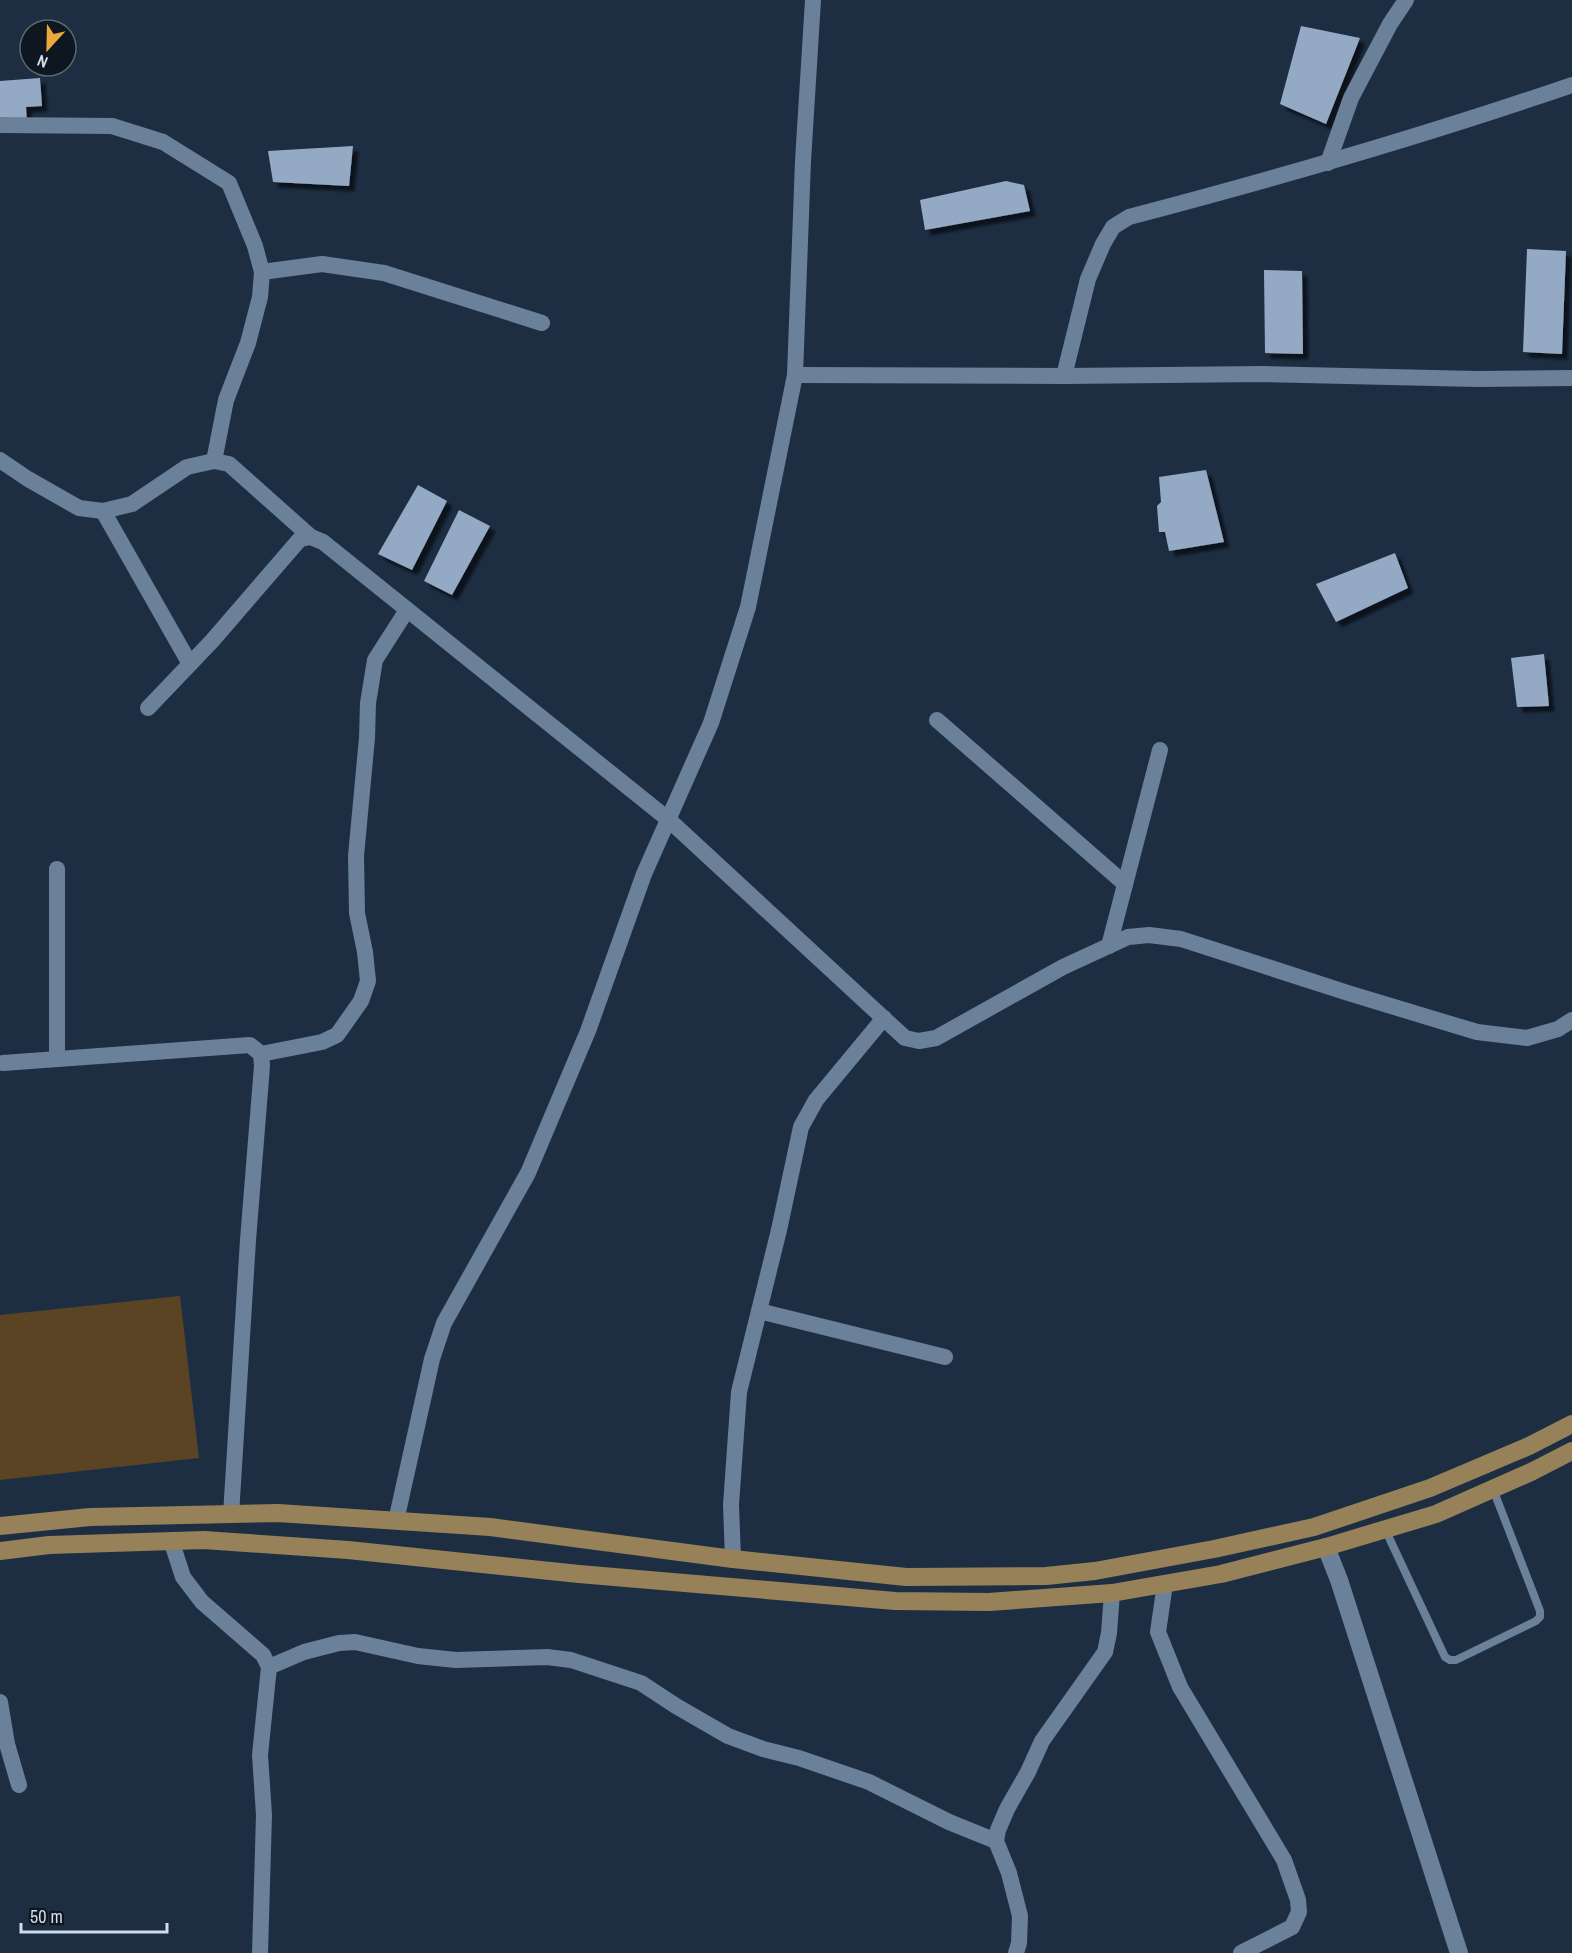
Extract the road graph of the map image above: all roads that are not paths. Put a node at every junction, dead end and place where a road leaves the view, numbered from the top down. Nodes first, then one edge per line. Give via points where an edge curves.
1 (813, 0) edge
2 (1406, 0) edge
3 (1572, 85) edge
4 (0, 125) edge
5 (1328, 163) junction
6 (262, 272) junction
7 (542, 323) dead end
8 (795, 375) junction
9 (1064, 376) junction
10 (1572, 378) edge
11 (0, 460) edge
12 (214, 461) junction
13 (103, 511) junction
14 (311, 537) junction
15 (407, 610) junction
16 (190, 664) junction
17 (148, 708) dead end
18 (937, 720) dead end
19 (1160, 750) dead end
20 (669, 820) junction
21 (57, 869) dead end
22 (1125, 884) junction
23 (1109, 946) junction
24 (884, 1018) junction
25 (1572, 1020) edge
26 (261, 1054) junction
27 (57, 1059) junction
28 (3, 1063) dead end
29 (759, 1311) junction
30 (945, 1357) dead end
31 (1572, 1424) edge
32 (1572, 1451) edge
33 (1492, 1489) junction
34 (231, 1515) junction
35 (396, 1521) junction
36 (0, 1526) edge
37 (1385, 1529) junction
38 (171, 1540) junction
39 (1326, 1547) junction
40 (0, 1551) edge
41 (734, 1559) junction
42 (1165, 1584) junction
43 (1112, 1593) junction
44 (269, 1667) junction
45 (0, 1702) edge
46 (19, 1785) dead end
47 (996, 1841) junction
48 (260, 1953) edge
49 (1016, 1953) edge
50 (1241, 1953) edge
51 (1459, 1953) edge

1 - 8 street via 802,161
2 - 5 street via 1351,98
3 - 5 street
4 - 6 street via 112,126 163,142 229,183
5 - 9 street via 1129,216 1113,227 1088,279
6 - 7 street via 322,264 384,273
6 - 12 street via 260,297 248,343 226,400
8 - 9 street
8 - 20 street via 748,607 711,723
9 - 10 street
11 - 13 street via 79,508
12 - 13 street via 187,467 132,504
12 - 14 street via 229,464
13 - 16 street
14 - 15 street
14 - 16 street via 300,539
15 - 20 street
15 - 26 street via 375,660 368,703 356,856 357,913 368,981 361,1001 337,1035 322,1042
16 - 17 street
18 - 22 street
19 - 22 street
20 - 24 street
20 - 35 street via 644,874 588,1031 528,1173 444,1323 432,1359
21 - 27 street
22 - 23 street
23 - 24 street via 1063,967 936,1038 905,1038
23 - 25 street via 1128,937 1180,939 1477,1032 1527,1038 1558,1029
24 - 29 street via 816,1100 801,1127
26 - 27 street via 250,1044
26 - 34 street
27 - 28 street
29 - 30 street
29 - 41 street via 739,1392 731,1505
31 - 41 main road via 1431,1488 1314,1527 1095,1571 1002,1577 906,1577
32 - 33 main road
33 - 37 main road via 1436,1514
33 - 37 lane via 1540,1617 1456,1660 1445,1657
34 - 35 main road via 278,1513
34 - 36 main road via 90,1517
35 - 41 main road via 490,1527
37 - 39 main road
38 - 40 main road
38 - 43 main road via 348,1550 895,1601 989,1602
38 - 44 street via 183,1577 202,1602 263,1655
39 - 42 main road
39 - 51 street
42 - 43 main road
42 - 50 street via 1158,1632 1180,1687 1284,1860 1298,1900 1299,1912 1292,1927
43 - 47 street via 1105,1652 1042,1741 1007,1809
44 - 47 street via 304,1652 356,1642 456,1660 571,1660 641,1683 728,1736 868,1782
44 - 48 street via 260,1755 264,1815
45 - 46 street
47 - 49 street via 1020,1916

